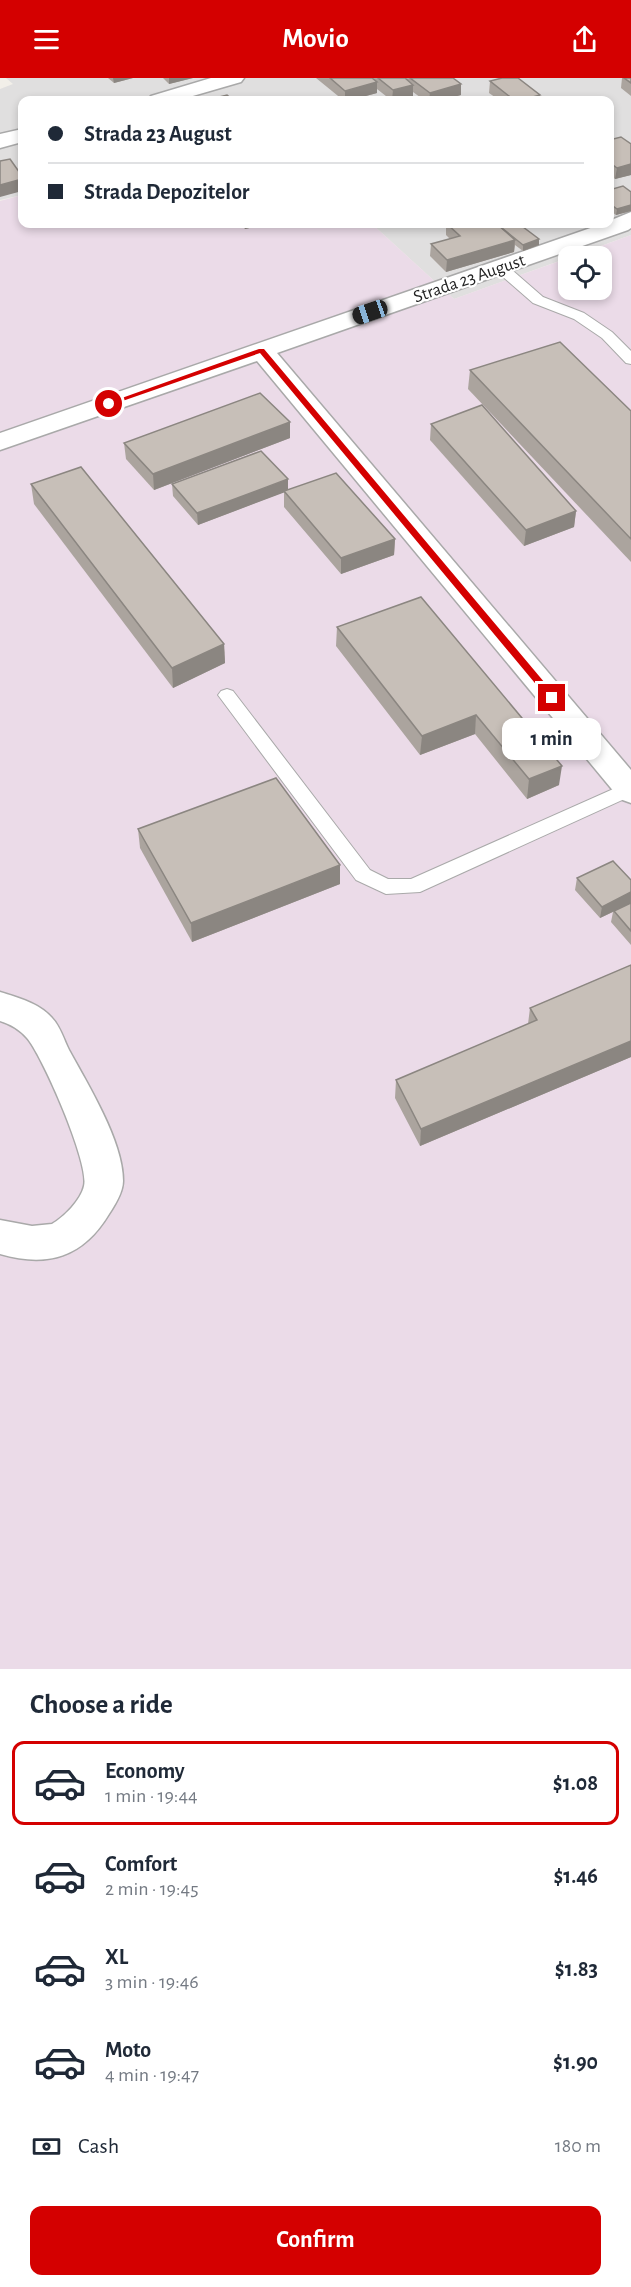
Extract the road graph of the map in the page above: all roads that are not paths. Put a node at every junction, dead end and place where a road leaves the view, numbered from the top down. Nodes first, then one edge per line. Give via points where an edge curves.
1 (234, 78) edge
2 (172, 96) edge
3 (18, 137) edge
4 (0, 141) edge
5 (631, 219) edge
6 (614, 227) edge
7 (611, 228) edge
8 (500, 267) junction
9 (261, 350) junction
10 (631, 360) edge
11 (0, 442) edge
12 (227, 695) dead end
13 (630, 790) edge
14 (0, 1006) edge
15 (0, 1237) edge

1 - 2 street
3 - 4 street
5 - 6 street, Strada 23 August
7 - 8 street, Strada 23 August
8 - 9 street, Strada 23 August
8 - 10 lane via 538,300 579,316 607,335
9 - 11 street, Strada 23 August
9 - 13 street
12 - 13 lane via 363,875 386,886 413,887
14 - 15 street via 25,1015 41,1029 99,1152 104,1182 97,1202 77,1229 62,1237 24,1244

